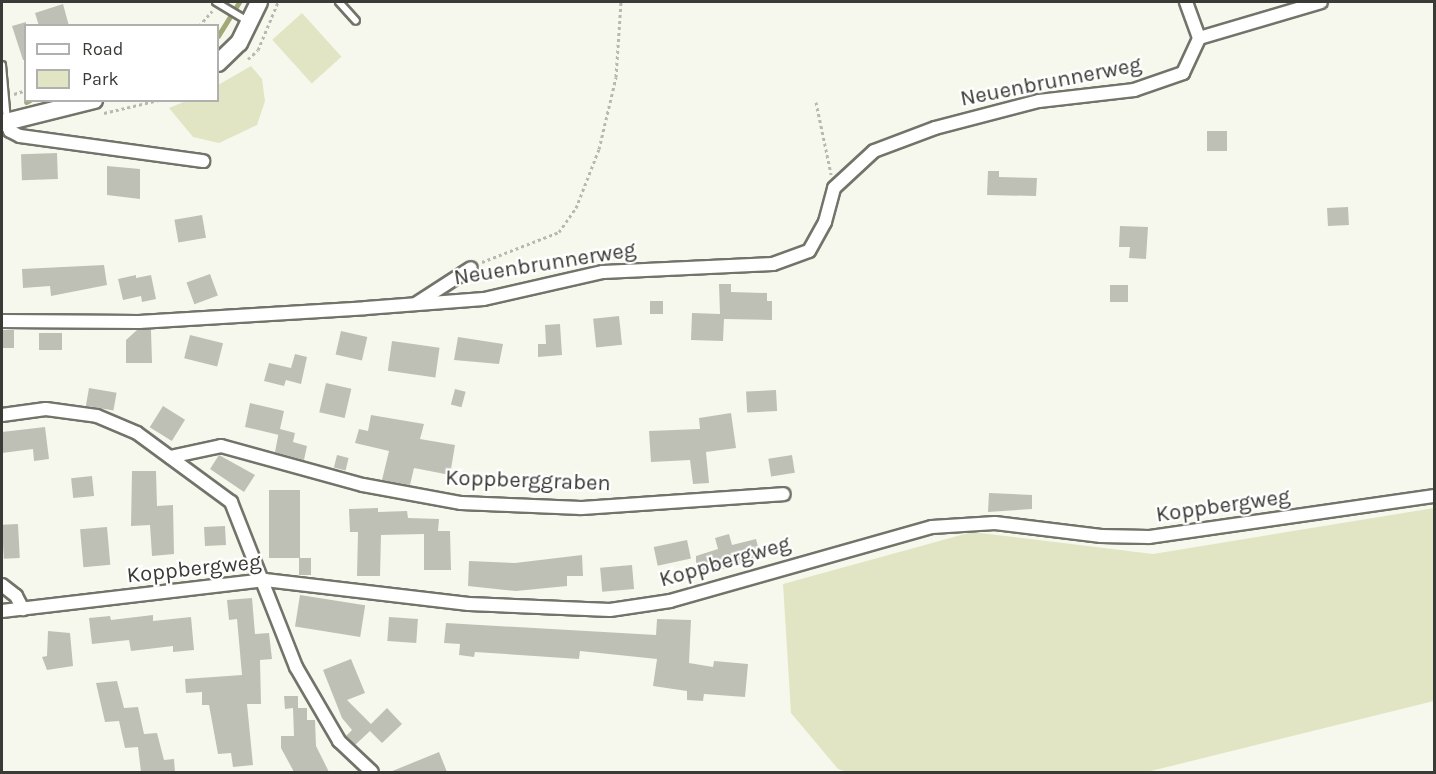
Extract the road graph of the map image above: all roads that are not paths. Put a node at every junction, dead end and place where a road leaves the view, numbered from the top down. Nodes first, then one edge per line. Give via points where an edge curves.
1 (259, 2) edge
2 (339, 2) edge
3 (1186, 2) edge
4 (1321, 2) edge
5 (218, 4) edge
6 (242, 18) junction
7 (356, 21) dead end
8 (1199, 38) junction
9 (219, 62) edge
10 (2, 65) edge
11 (86, 102) edge
12 (4, 123) edge
13 (203, 161) dead end
14 (471, 268) road end
15 (416, 304) junction
16 (2, 321) edge
17 (2, 415) edge
18 (171, 457) junction
19 (784, 494) dead end
20 (1434, 496) edge
21 (265, 580) junction
22 (2, 585) edge
23 (22, 609) junction
24 (2, 611) edge
25 (372, 772) edge

1 - 6 street
2 - 7 lane
3 - 8 street
4 - 8 street
5 - 6 lane
6 - 9 street via 239,43
8 - 15 street, Neuenbrunnerweg via 1183,73 1134,90 1039,101 935,128 874,150 834,188 825,222 808,251 773,264 603,272 484,299
10 - 12 lane
11 - 12 street
12 - 13 street via 20,136
14 - 15 street
15 - 16 street, Neuenbrunnerweg via 139,322
17 - 18 street via 46,409 97,416 136,433
18 - 19 street, Koppberggraben via 221,446 363,485 461,503 581,508
18 - 21 street via 231,502
20 - 21 street, Koppbergweg via 1149,537 1101,536 995,524 932,527 670,601 610,610 469,604
21 - 23 street, Koppbergweg
21 - 25 street via 296,667 339,741
22 - 23 street via 16,596
23 - 24 street, Koppbergweg

